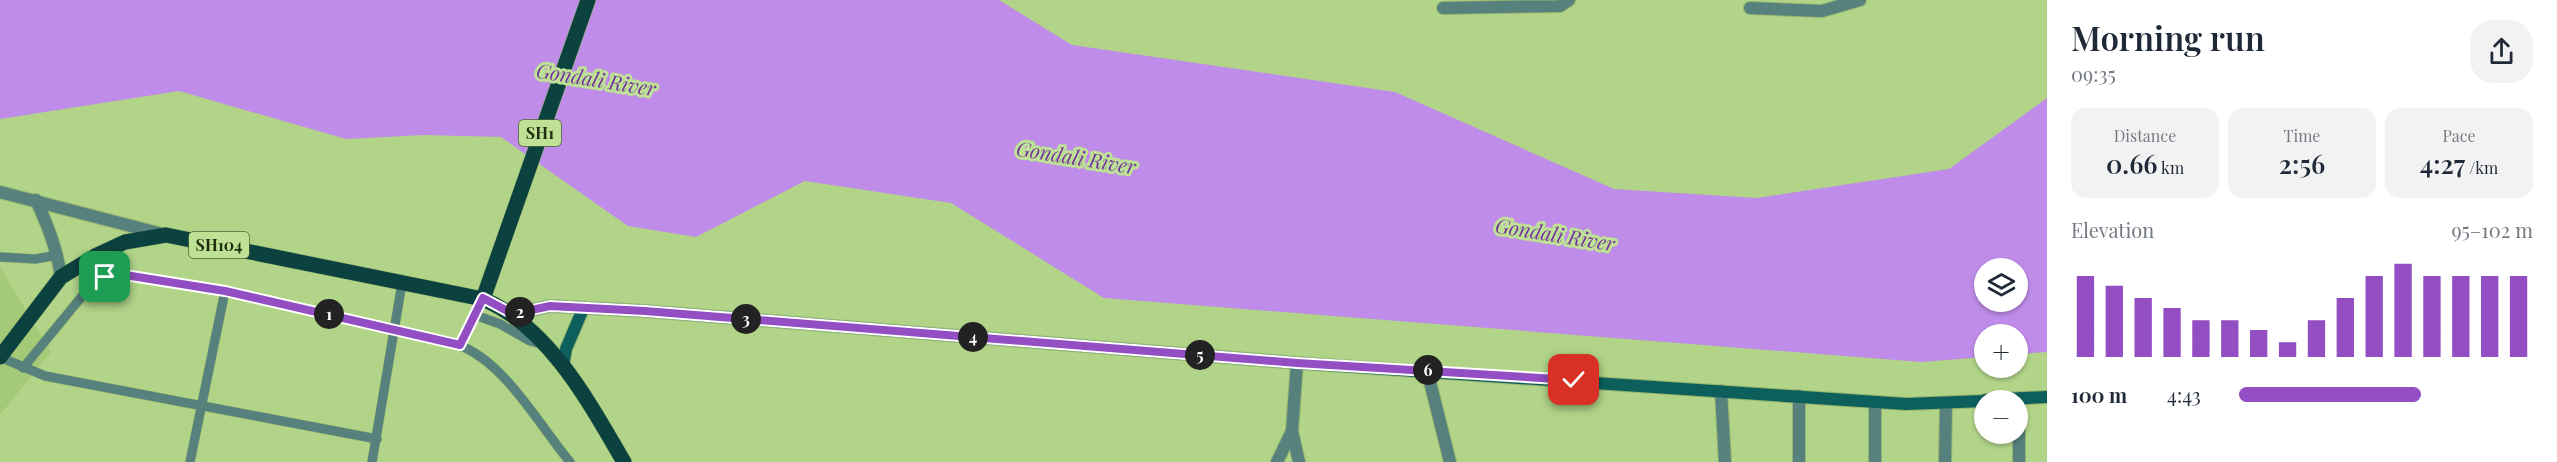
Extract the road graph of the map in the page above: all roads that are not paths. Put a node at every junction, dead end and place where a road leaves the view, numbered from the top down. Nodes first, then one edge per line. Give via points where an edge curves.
1 (588, 0) edge
2 (1569, 0) edge
3 (1860, 0) edge
4 (1443, 8) dead end
5 (1750, 8) dead end
6 (0, 192) edge
7 (36, 200) junction
8 (166, 235) junction
9 (58, 255) junction
10 (0, 257) edge
11 (61, 277) junction
12 (402, 283) junction
13 (225, 291) junction
14 (483, 298) junction
15 (583, 309) junction
16 (513, 314) junction
17 (475, 315) junction
18 (395, 329) junction
19 (543, 344) junction
20 (460, 345) junction
21 (0, 357) edge
22 (1297, 363) junction
23 (563, 366) junction
24 (23, 368) junction
25 (1427, 370) junction
26 (1721, 391) junction
27 (1799, 396) junction
28 (2047, 397) edge
29 (2028, 398) edge
30 (1974, 401) edge
31 (1875, 402) junction
32 (1946, 403) junction
33 (201, 405) junction
34 (1292, 431) junction
35 (376, 439) junction
36 (2019, 444) edge
37 (190, 462) edge
38 (372, 462) edge
39 (570, 462) edge
40 (624, 462) edge
41 (1277, 462) edge
42 (1299, 462) edge
43 (1450, 462) edge
44 (1725, 462) edge
45 (1798, 462) edge
46 (1875, 462) edge
47 (1945, 462) edge
48 (2019, 462) edge

1 - 14 main road, SH1
2 - 4 street via 1560,6
3 - 5 street via 1822,11
6 - 7 street
7 - 8 street
7 - 9 street
8 - 11 main road, SH104 via 125,242
8 - 12 main road, SH104
9 - 10 lane
9 - 11 street
11 - 21 main road, SH104
12 - 14 main road, SH104
12 - 18 lane
13 - 18 lane
13 - 24 lane via 119,274 105,277 88,290
13 - 33 lane
14 - 16 main road
14 - 17 lane
15 - 16 main road via 550,306
15 - 22 main road
15 - 23 main road
16 - 19 main road
17 - 19 lane
17 - 20 lane
18 - 20 lane
18 - 35 lane
19 - 23 main road
20 - 39 lane via 485,359 504,379
21 - 24 lane
22 - 25 main road
22 - 34 street
23 - 40 main road
24 - 33 lane via 45,376
25 - 26 main road
25 - 43 street
26 - 27 main road
26 - 44 street
27 - 31 main road
27 - 45 street
28 - 29 main road
30 - 32 main road
31 - 32 main road
31 - 46 street
32 - 47 street
33 - 35 lane
33 - 37 lane
34 - 41 street
34 - 42 street
35 - 38 lane
36 - 48 street

